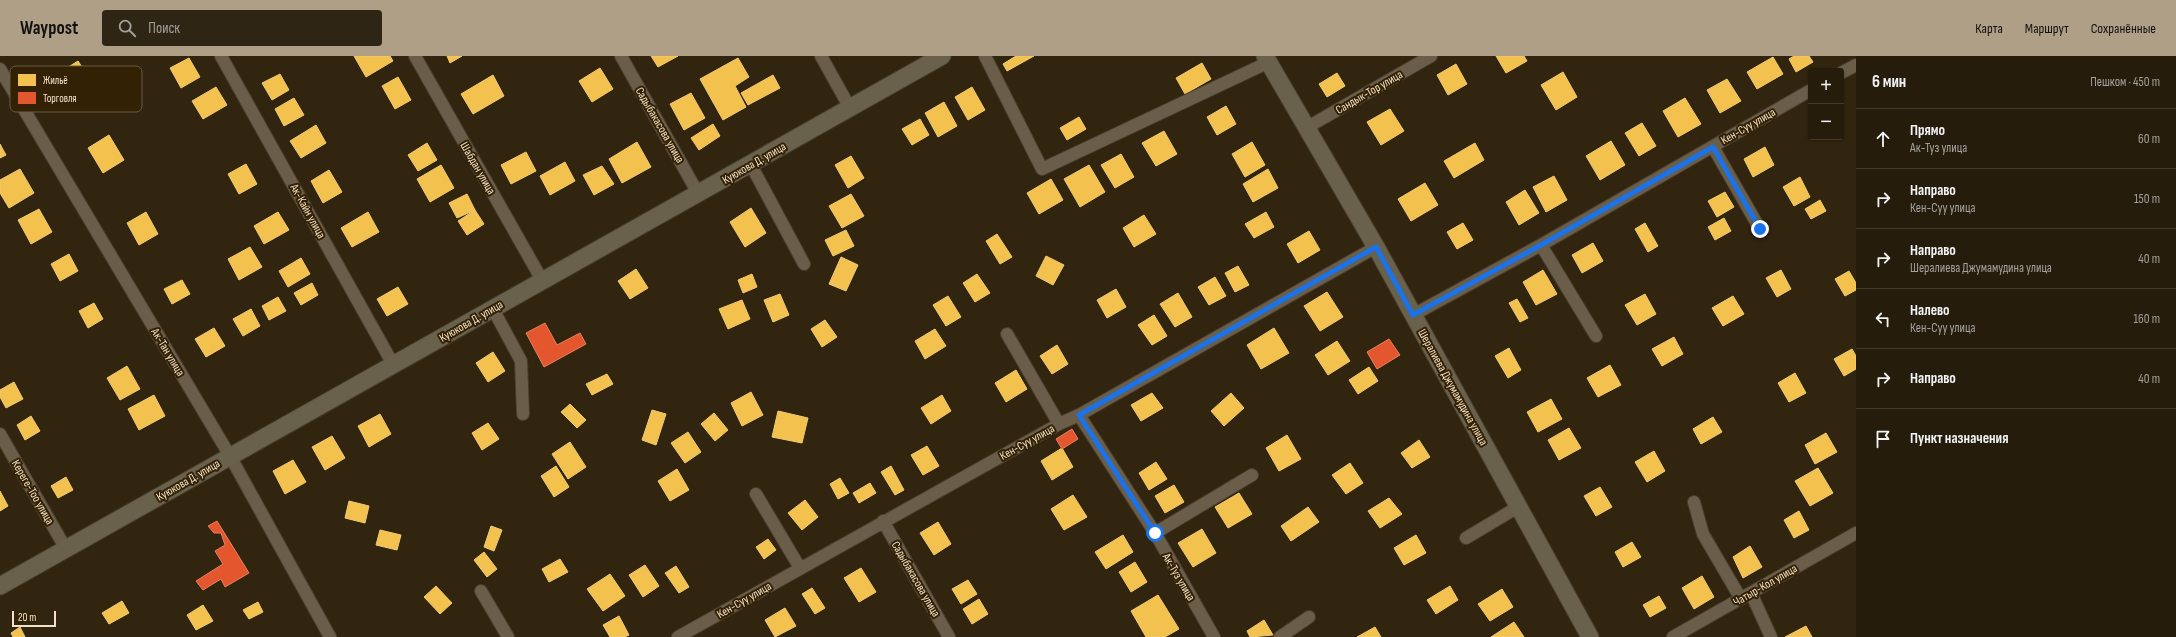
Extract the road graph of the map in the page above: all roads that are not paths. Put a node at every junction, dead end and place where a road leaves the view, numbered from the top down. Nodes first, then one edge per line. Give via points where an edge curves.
1 (221, 56) edge
2 (415, 56) edge
3 (621, 56) edge
4 (822, 56) edge
5 (942, 56) edge
6 (985, 56) edge
7 (1431, 56) edge
8 (1267, 59) edge
9 (1856, 64) edge
10 (0, 69) edge
11 (1844, 71) edge
12 (10, 86) edge
13 (1808, 92) edge
14 (850, 108) junction
15 (26, 112) edge
16 (1306, 128) junction
17 (1713, 147) junction
18 (751, 165) junction
19 (699, 195) junction
20 (1760, 229) dead end
21 (1541, 245) junction
22 (1376, 247) junction
23 (804, 264) dead end
24 (542, 280) junction
25 (493, 308) junction
26 (1413, 315) junction
27 (1007, 334) dead end
28 (1596, 336) dead end
29 (394, 366) junction
30 (523, 414) dead end
31 (1079, 415) junction
32 (1059, 424) junction
33 (0, 434) edge
34 (230, 456) junction
35 (1252, 475) dead end
36 (756, 494) dead end
37 (1694, 502) dead end
38 (1518, 507) junction
39 (883, 522) junction
40 (1155, 533) junction
41 (1856, 533) edge
42 (1466, 538) dead end
43 (66, 549) junction
44 (800, 568) junction
45 (0, 586) edge
46 (481, 591) dead end
47 (1746, 596) junction
48 (1309, 617) dead end
49 (330, 637) edge
50 (508, 637) edge
51 (678, 637) edge
52 (949, 637) edge
53 (1214, 637) edge
54 (1280, 637) edge
55 (1590, 637) edge
56 (1674, 637) edge
57 (1771, 637) edge

1 - 29 street, Ак-Кайн улица
2 - 24 street, Шабдан улица
3 - 19 street, Садыбакасова улица
4 - 14 street
5 - 14 street, Куюкова Д. улица
6 - 8 street via 1042,169
7 - 16 street, Сандык-Тор улица
8 - 16 street, Шералиева Джумамудина улица
9 - 11 street
10 - 12 street, Ак-Тан улица
13 - 17 street, Кен-Суу улица
14 - 18 street, Куюкова Д. улица
15 - 34 street, Ак-Тан улица
16 - 22 street, Шералиева Джумамудина улица
17 - 20 street
17 - 21 street, Кен-Суу улица
18 - 19 street, Куюкова Д. улица
18 - 23 street
19 - 24 street, Куюкова Д. улица
21 - 26 street, Кен-Суу улица
21 - 28 street
22 - 26 street, Шералиева Джумамудина улица
22 - 31 street, Кен-Суу улица
24 - 25 street, Куюкова Д. улица
25 - 29 street, Куюкова Д. улица
25 - 30 street via 521,361
26 - 38 street, Шералиева Джумамудина улица
27 - 32 street
29 - 34 street, Куюкова Д. улица
31 - 32 street, Кен-Суу улица
31 - 40 street, Ак-Туз улица
32 - 39 street, Кен-Суу улица
33 - 43 street, Кереге-Тоо улица
34 - 43 street, Куюкова Д. улица
34 - 49 street, Ак-Тан улица
35 - 40 street
36 - 44 street
37 - 47 street via 1703,534
38 - 42 street
38 - 55 street, Шералиева Джумамудина улица
39 - 44 street, Кен-Суу улица
39 - 52 street, Садыбакасова улица
40 - 53 street, Ак-Туз улица
41 - 47 street, Чатыр-Кол улица
43 - 45 street, Куюкова Д. улица
44 - 51 street, Кен-Суу улица
46 - 50 street
47 - 56 street, Чатыр-Кол улица
47 - 57 street
48 - 54 street

